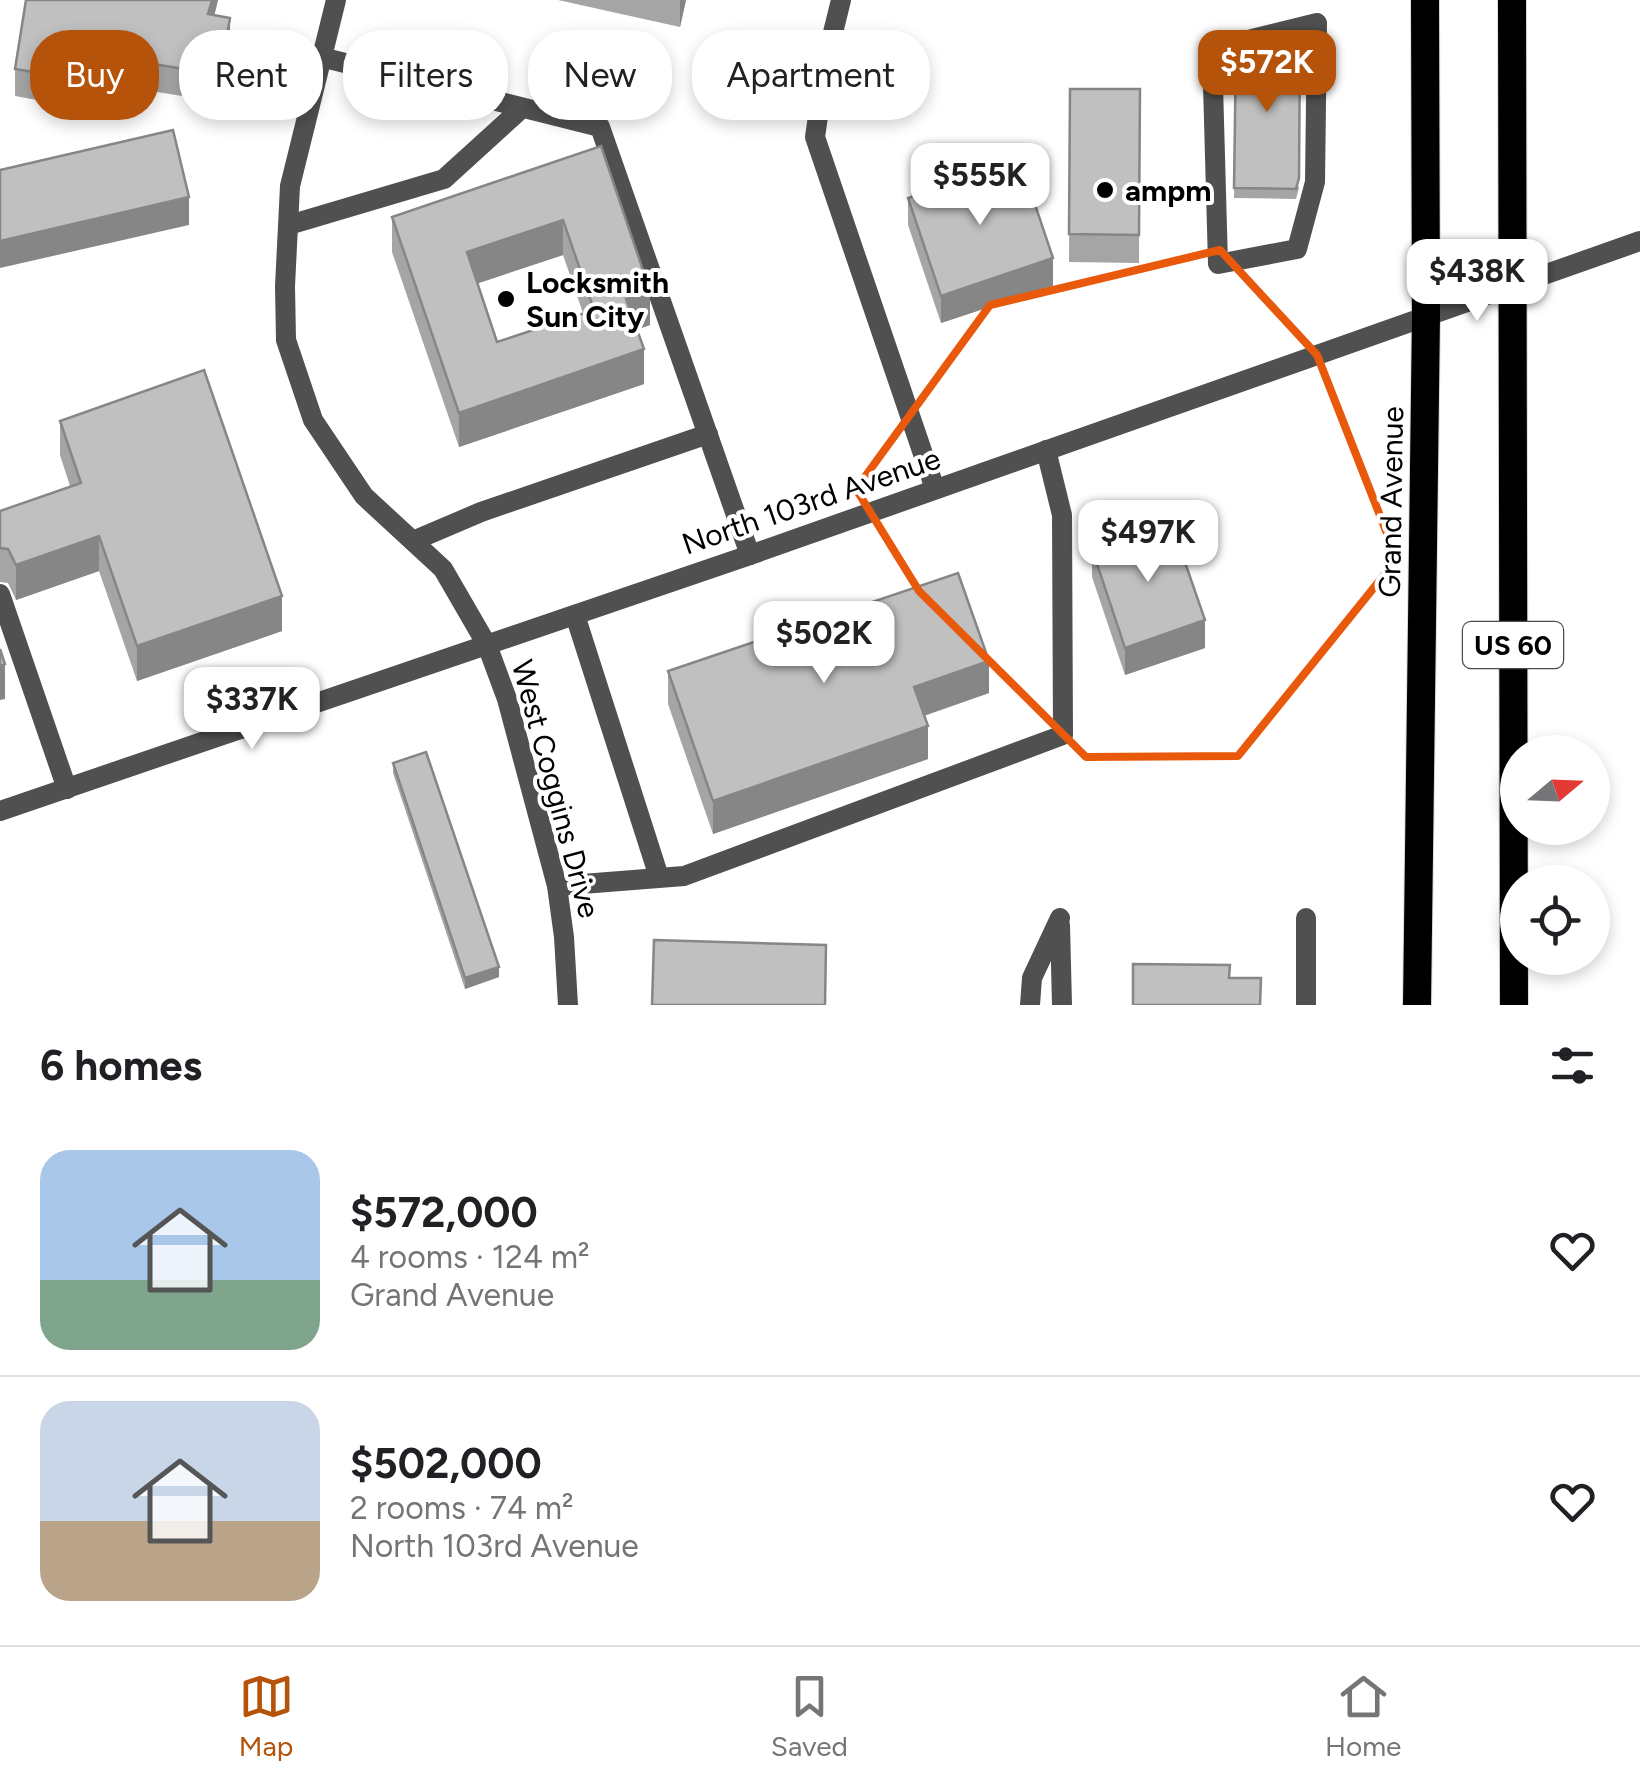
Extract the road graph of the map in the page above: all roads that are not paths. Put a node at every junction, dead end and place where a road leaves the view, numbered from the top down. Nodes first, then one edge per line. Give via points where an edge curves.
1 (336, 0) edge
2 (841, 0) edge
3 (1425, 0) edge
4 (1512, 0) edge
5 (1317, 24) joint
6 (323, 53) edge
7 (323, 57) edge
8 (522, 108) junction
9 (306, 120) edge
10 (289, 225) junction
11 (1640, 241) edge
12 (1512, 286) junction
13 (1426, 316) junction
14 (708, 434) junction
15 (1046, 450) junction
16 (935, 489) junction
17 (413, 540) junction
18 (750, 555) junction
19 (0, 594) edge
20 (575, 615) junction
21 (488, 645) junction
22 (66, 788) junction
23 (0, 811) edge
24 (659, 877) junction
25 (556, 886) junction
26 (1306, 918) dead end
27 (568, 1005) edge
28 (1030, 1005) edge
29 (1062, 1005) edge
30 (1306, 1005) edge
31 (1417, 1005) edge
32 (1514, 1005) edge

1 - 6 street, West Coggins Drive
2 - 16 street via 815,137
3 - 13 highway, Grand Avenue / US 60
4 - 12 highway, US 60
5 - 5 street via 1212,49 1218,264 1298,248 1315,182
7 - 8 street
8 - 10 street via 444,179
8 - 14 street via 600,127
9 - 10 street, West Coggins Drive via 290,186
10 - 17 street, West Coggins Drive via 286,340 313,420 364,496
11 - 12 street, North 103rd Avenue
12 - 13 street, North 103rd Avenue
12 - 32 highway, US 60
13 - 15 street, North 103rd Avenue
13 - 31 highway, Grand Avenue / US 60
14 - 17 street
14 - 18 street
15 - 16 street, North 103rd Avenue
15 - 24 street via 1062,515 1063,735 684,876
16 - 18 street, North 103rd Avenue
17 - 21 street, West Coggins Drive via 443,570
18 - 20 street, North 103rd Avenue
19 - 22 street
20 - 21 street, North 103rd Avenue
20 - 24 street
21 - 22 street, North 103rd Avenue
21 - 25 street, West Coggins Drive
22 - 23 street, North 103rd Avenue
24 - 25 street
25 - 27 street, West Coggins Drive
26 - 30 street
28 - 29 street via 1032,978 1060,918

